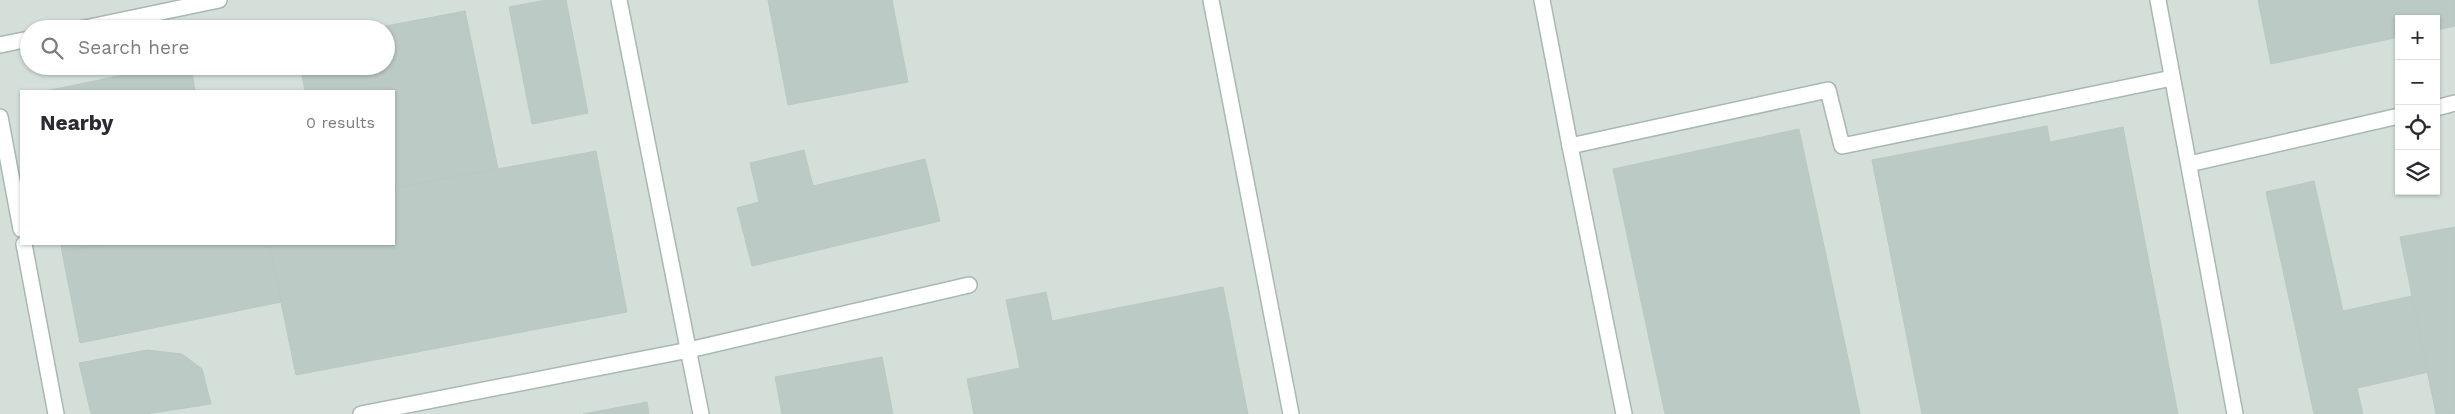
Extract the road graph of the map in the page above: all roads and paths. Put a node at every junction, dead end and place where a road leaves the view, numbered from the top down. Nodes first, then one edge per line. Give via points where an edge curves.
1 (219, 0) edge
2 (619, 0) edge
3 (1211, 0) edge
4 (1542, 0) edge
5 (2158, 0) edge
6 (123, 20) edge
7 (20, 41) edge
8 (0, 45) edge
9 (2172, 78) junction
10 (2455, 103) edge
11 (2440, 107) edge
12 (0, 117) edge
13 (2395, 117) edge
14 (1570, 146) junction
15 (2189, 164) junction
16 (20, 224) edge
17 (24, 245) edge
18 (969, 285) dead end
19 (689, 350) junction
20 (56, 414) edge
21 (361, 414) edge
22 (701, 414) edge
23 (1291, 414) edge
24 (1624, 414) edge
25 (2235, 414) edge

1 - 6 lane
2 - 19 lane
3 - 23 lane
4 - 14 lane
5 - 9 lane
7 - 8 lane
9 - 14 lane via 1842,146 1828,90
9 - 15 lane
10 - 11 lane
12 - 16 lane
13 - 15 lane
14 - 24 lane
15 - 25 lane
17 - 20 lane
18 - 19 lane
19 - 21 lane
19 - 22 lane

